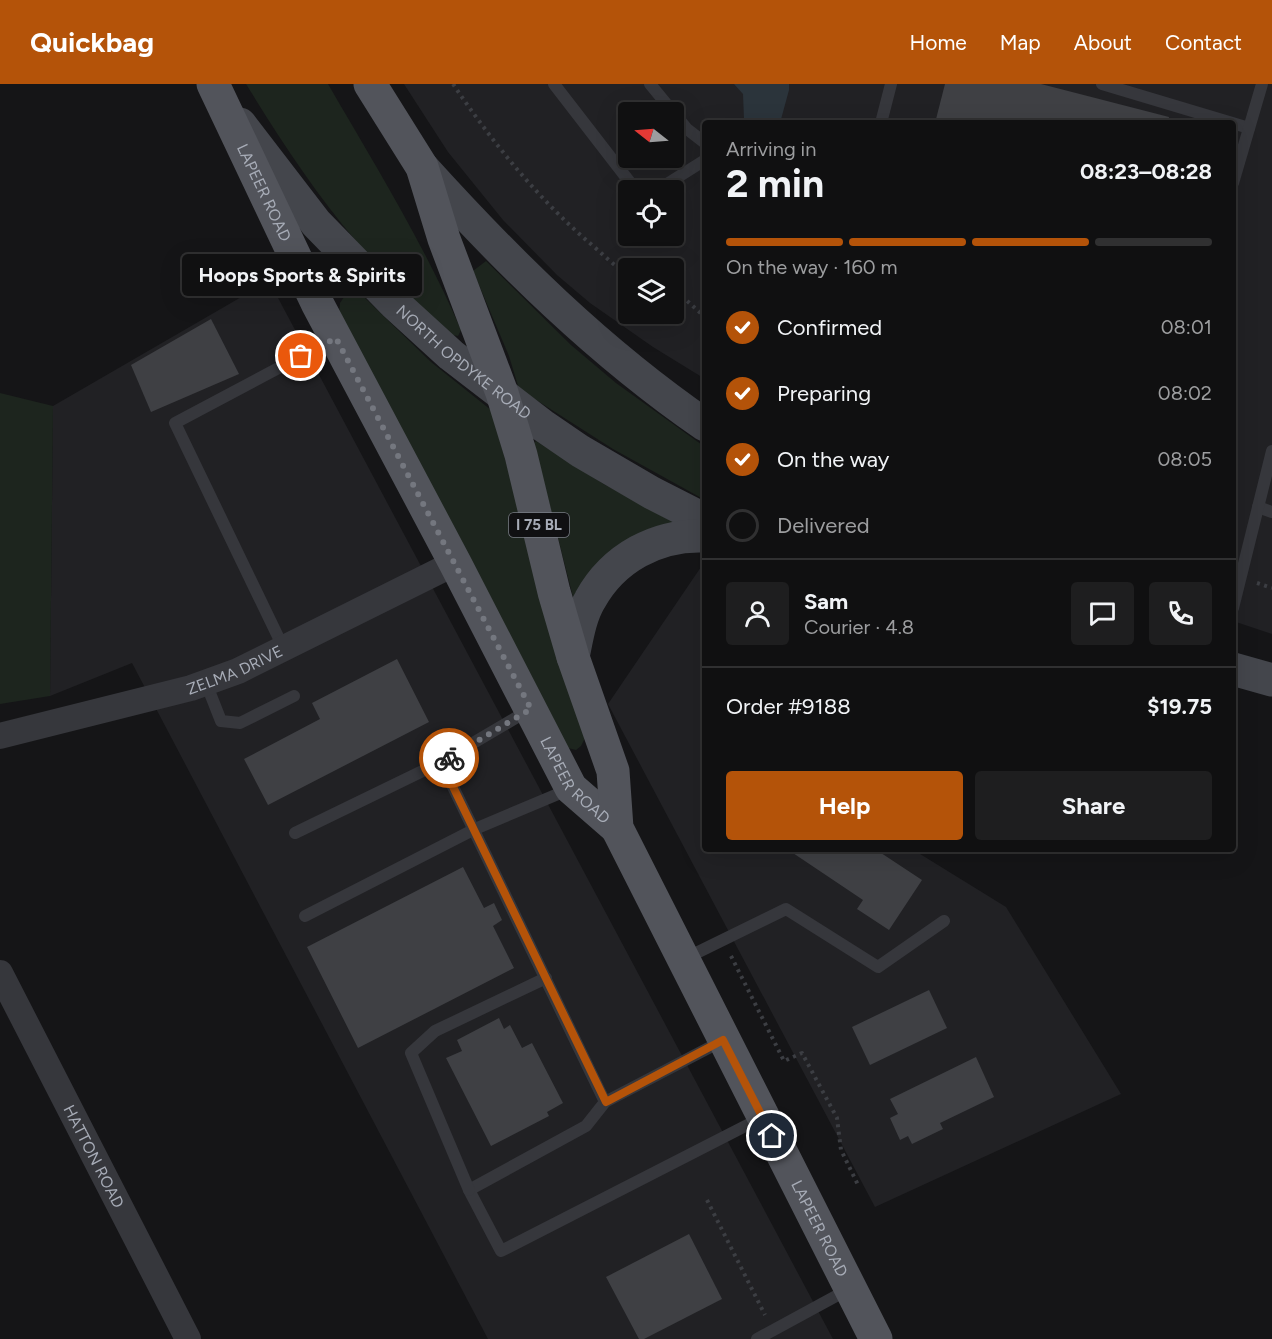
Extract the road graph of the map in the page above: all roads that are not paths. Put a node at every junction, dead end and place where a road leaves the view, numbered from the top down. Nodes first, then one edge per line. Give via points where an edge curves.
1 (370, 84) edge
2 (554, 84) edge
3 (650, 84) edge
4 (891, 84) edge
5 (1102, 84) edge
6 (1262, 84) edge
7 (217, 92) edge
8 (882, 120) edge
9 (1222, 120) edge
10 (1236, 124) edge
11 (1249, 128) junction
12 (702, 141) edge
13 (702, 162) edge
14 (422, 167) junction
15 (1236, 173) edge
16 (336, 338) junction
17 (502, 393) junction
18 (702, 423) edge
19 (1272, 451) edge
20 (1258, 507) junction
21 (1272, 512) edge
22 (702, 518) edge
23 (702, 537) edge
24 (455, 563) junction
25 (1236, 596) edge
26 (284, 649) junction
27 (573, 657) junction
28 (1236, 670) edge
29 (1272, 680) edge
30 (206, 684) junction
31 (294, 696) dead end
32 (531, 709) junction
33 (0, 736) edge
34 (441, 762) junction
35 (571, 788) junction
36 (617, 828) junction
37 (475, 829) junction
38 (295, 833) dead end
39 (305, 916) dead end
40 (944, 921) dead end
41 (683, 960) junction
42 (0, 973) edge
43 (546, 978) junction
44 (723, 1040) junction
45 (606, 1102) junction
46 (763, 1117) junction
47 (468, 1190) junction
48 (850, 1288) junction
49 (188, 1339) edge
50 (757, 1339) edge
51 (876, 1339) edge

1 - 14 main road, LAPEER ROAD / I 75 BL
2 - 13 lane via 632,185 659,189
3 - 12 lane via 687,129
4 - 8 lane
5 - 9 lane
6 - 11 lane
7 - 16 main road, LAPEER ROAD / I 75 BL via 278,225
7 - 17 main road, NORTH OPDYKE ROAD via 316,223 422,330
10 - 11 lane
11 - 15 lane
14 - 17 main road, LAPEER ROAD / I 75 BL via 444,239
14 - 18 main road via 582,330
16 - 24 main road, LAPEER ROAD / I 75 BL
16 - 26 lane via 175,423
17 - 22 main road, NORTH OPDYKE ROAD via 580,451
17 - 27 main road, LAPEER ROAD / I 75 BL
19 - 20 lane
20 - 21 lane
20 - 25 lane
23 - 27 main road via 672,539 623,559 589,601
24 - 26 street, ZELMA DRIVE
24 - 32 main road, LAPEER ROAD / I 75 BL
26 - 30 street, ZELMA DRIVE
27 - 36 main road, LAPEER ROAD / I 75 BL via 613,771
28 - 29 main road
30 - 31 lane via 221,721 232,723 240,723
30 - 33 street, ZELMA DRIVE
32 - 34 lane
32 - 35 main road, LAPEER ROAD / I 75 BL
34 - 37 lane
34 - 38 lane
35 - 36 main road, LAPEER ROAD / I 75 BL
35 - 37 lane
36 - 41 main road, LAPEER ROAD / I 75 BL
37 - 39 lane
37 - 43 lane
40 - 41 lane via 878,967 786,909
41 - 44 main road, LAPEER ROAD / I 75 BL
42 - 49 street, HATTON ROAD
43 - 45 lane
43 - 47 lane via 435,1030 411,1053
44 - 45 lane
44 - 46 main road, LAPEER ROAD / I 75 BL
45 - 47 lane via 586,1126
46 - 47 lane via 501,1251
46 - 48 main road, LAPEER ROAD / I 75 BL
48 - 50 lane
48 - 51 main road, LAPEER ROAD / I 75 BL

